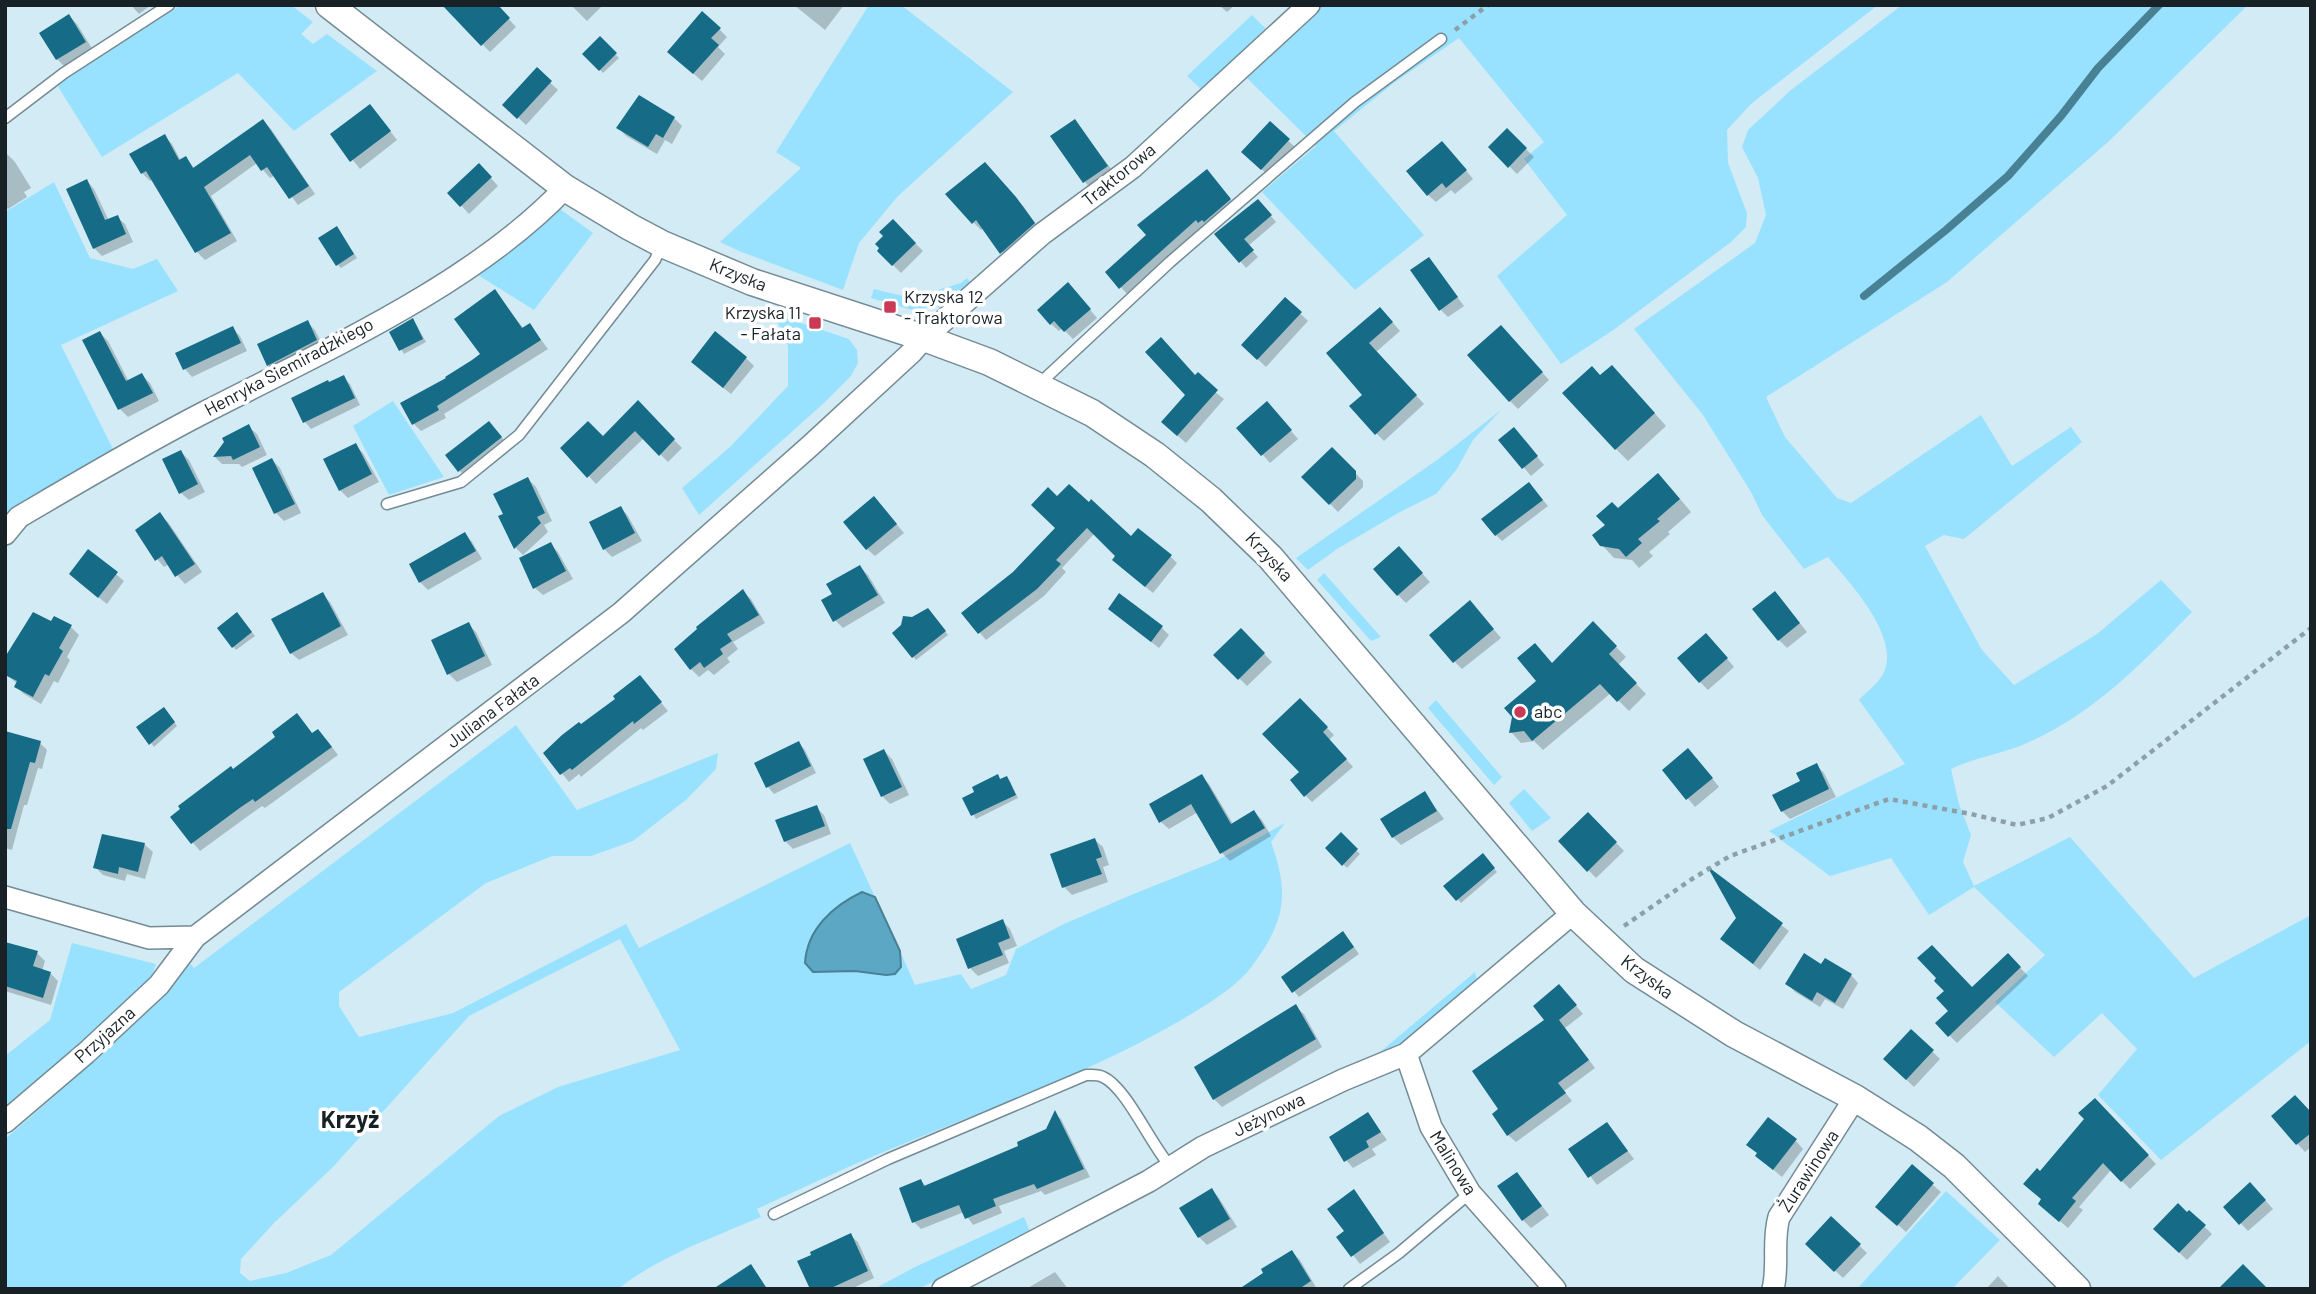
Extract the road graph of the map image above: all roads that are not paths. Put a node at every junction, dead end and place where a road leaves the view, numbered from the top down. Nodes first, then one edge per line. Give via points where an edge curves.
1 (169, 5) edge
2 (329, 5) edge
3 (1309, 5) edge
4 (1441, 39) road end
5 (5, 118) edge
6 (565, 188) junction
7 (663, 244) junction
8 (924, 338) junction
9 (1038, 385) junction
10 (387, 504) dead end
11 (5, 534) edge
12 (5, 897) edge
13 (1573, 912) junction
14 (195, 937) junction
15 (1406, 1054) junction
16 (1855, 1098) junction
17 (5, 1122) edge
18 (1170, 1166) junction
19 (1470, 1194) junction
20 (774, 1214) dead end
21 (943, 1289) edge
22 (1349, 1289) edge
23 (1555, 1289) edge
24 (1773, 1289) edge
25 (2077, 1289) edge

1 - 5 lane via 64,73
2 - 6 street, Krzyska
3 - 8 street, Traktorowa via 1133,167 1042,234
4 - 9 lane via 1355,102
6 - 7 street, Krzyska
6 - 11 street, Henryka Siemiradzkiego via 539,214 453,278 153,439 19,517
7 - 8 street, Krzyska via 752,282
7 - 10 lane via 519,435 461,482
8 - 9 street, Krzyska
8 - 14 street, Juliana Fałata via 621,613
9 - 13 street, Krzyska via 1092,413 1155,456 1270,557
12 - 14 street via 149,937
13 - 15 street, Jeżynowa
13 - 16 street, Krzyska via 1634,971 1670,996
14 - 17 street, Przyjazna via 159,985
15 - 18 street, Jeżynowa via 1343,1080
15 - 19 street, Malinowa via 1431,1127
16 - 24 street, Żurawinowa via 1779,1217 1774,1234 1777,1273
16 - 25 street, Krzyska via 1954,1166
18 - 20 lane via 1115,1085 1101,1075 1086,1075 888,1159
18 - 21 street, Jeżynowa
19 - 22 lane
19 - 23 street, Malinowa

